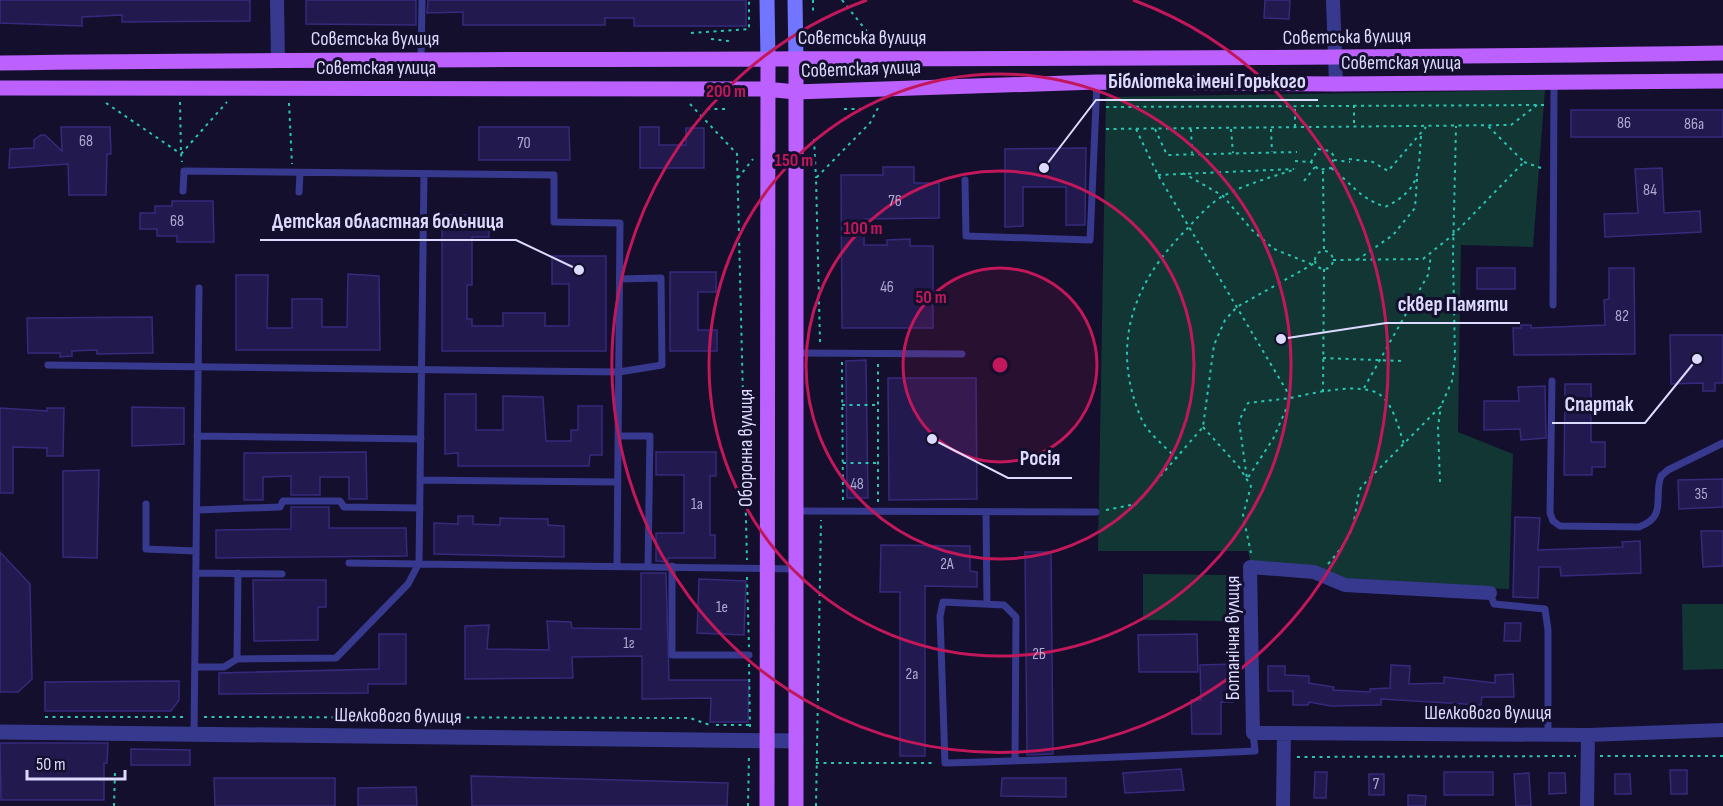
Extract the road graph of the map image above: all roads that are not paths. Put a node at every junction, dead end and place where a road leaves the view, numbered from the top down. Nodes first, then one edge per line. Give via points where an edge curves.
1 (277, 0) edge
2 (422, 0) edge
3 (767, 0) edge
4 (795, 0) edge
5 (1333, 0) edge
6 (1723, 53) edge
7 (768, 59) junction
8 (796, 59) junction
9 (1335, 59) junction
10 (278, 60) junction
11 (421, 60) junction
12 (0, 63) edge
13 (1723, 81) edge
14 (1097, 82) junction
15 (1554, 82) junction
16 (1336, 84) junction
17 (0, 88) edge
18 (766, 89) junction
19 (795, 92) junction
20 (296, 172) junction
21 (424, 174) junction
22 (965, 180) dead end
23 (183, 191) dead end
24 (299, 192) dead end
25 (620, 279) junction
26 (199, 288) dead end
27 (1553, 305) dead end
28 (796, 353) junction
29 (962, 354) dead end
30 (48, 365) dead end
31 (198, 367) junction
32 (422, 369) junction
33 (619, 372) junction
34 (1552, 381) dead end
35 (197, 436) junction
36 (618, 436) junction
37 (421, 439) junction
38 (1723, 443) edge
39 (420, 480) junction
40 (618, 482) junction
41 (146, 504) dead end
42 (420, 508) junction
43 (196, 510) junction
44 (796, 511) junction
45 (986, 512) junction
46 (1096, 512) road end
47 (196, 550) junction
48 (349, 563) dead end
49 (420, 563) junction
50 (617, 566) junction
51 (648, 566) junction
52 (672, 566) junction
53 (768, 568) junction
54 (797, 570) junction
55 (196, 573) junction
56 (238, 573) junction
57 (282, 574) dead end
58 (1490, 593) joint
59 (987, 604) junction
60 (749, 656) road end
61 (237, 659) junction
62 (195, 668) junction
63 (1723, 730) edge
64 (0, 732) edge
65 (1253, 733) junction
66 (1284, 733) junction
67 (194, 735) junction
68 (1548, 735) junction
69 (1587, 735) junction
70 (768, 741) junction
71 (796, 741) junction
72 (1015, 761) junction
73 (767, 806) edge
74 (796, 806) edge
75 (1283, 806) edge
76 (1587, 806) edge

1 - 10 street
2 - 11 lane
3 - 7 main road
4 - 8 main road
5 - 9 street
6 - 9 main road, Совєтська вулиця
7 - 8 main road, Совєтська вулиця
7 - 11 main road, Совєтська вулиця
7 - 18 main road, Оборонна вулиця
8 - 9 main road, Совєтська вулиця
8 - 19 main road
9 - 16 street
10 - 11 main road, Совєтська вулиця
10 - 12 main road, Совєтська вулиця
13 - 15 main road, Советская улица
14 - 16 main road, Советская улица
14 - 19 main road, Советская улица
14 - 22 lane via 1090,240 966,236
15 - 16 main road, Советская улица
15 - 27 lane
17 - 18 main road, Советская улица
18 - 19 main road, Советская улица
18 - 53 main road, Оборонна вулиця
19 - 28 main road
20 - 21 lane
20 - 23 lane via 184,171
20 - 24 lane
21 - 25 lane via 554,175 554,222 620,223
21 - 32 lane
25 - 33 lane
25 - 33 lane via 661,278 662,365
26 - 31 lane
28 - 29 lane
28 - 44 main road
30 - 31 lane
31 - 32 lane
31 - 35 lane
32 - 33 lane
32 - 37 lane
33 - 36 lane
34 - 38 lane via 1550,513 1560,526 1639,527 1649,523 1656,515 1661,476
35 - 37 lane
35 - 43 lane
36 - 40 lane
36 - 51 lane via 650,436
37 - 39 lane
39 - 40 lane
39 - 42 lane
40 - 50 lane
41 - 47 lane via 146,549
42 - 43 lane via 283,501 280,507
42 - 49 lane
43 - 47 lane
44 - 45 lane
44 - 54 main road
45 - 46 lane
45 - 59 lane
47 - 55 lane
48 - 49 lane
49 - 50 lane
49 - 61 lane via 408,584 336,658
50 - 51 lane
51 - 52 lane
52 - 53 lane
52 - 60 lane via 672,655
53 - 54 lane
53 - 70 main road, Оборонна вулиця
54 - 71 main road
55 - 56 lane
55 - 62 lane
56 - 57 lane
56 - 61 lane
58 - 65 street, Ботанічна вулиця via 1345,585 1314,572 1250,567
58 - 68 lane via 1494,604 1545,609
59 - 72 lane via 1004,605 1016,617
59 - 72 lane via 943,602 940,616 945,763
61 - 62 lane via 224,667
62 - 67 lane
63 - 69 street, Шелкового вулиця
64 - 67 street, Шелкового вулиця
65 - 66 street, Шелкового вулиця
65 - 72 lane via 1254,751
66 - 68 street, Шелкового вулиця
66 - 75 street
67 - 70 street, Шелкового вулиця
68 - 69 street, Шелкового вулиця
69 - 76 street
70 - 71 street, Шелкового вулиця
70 - 73 main road, Оборонна вулиця
71 - 74 main road

